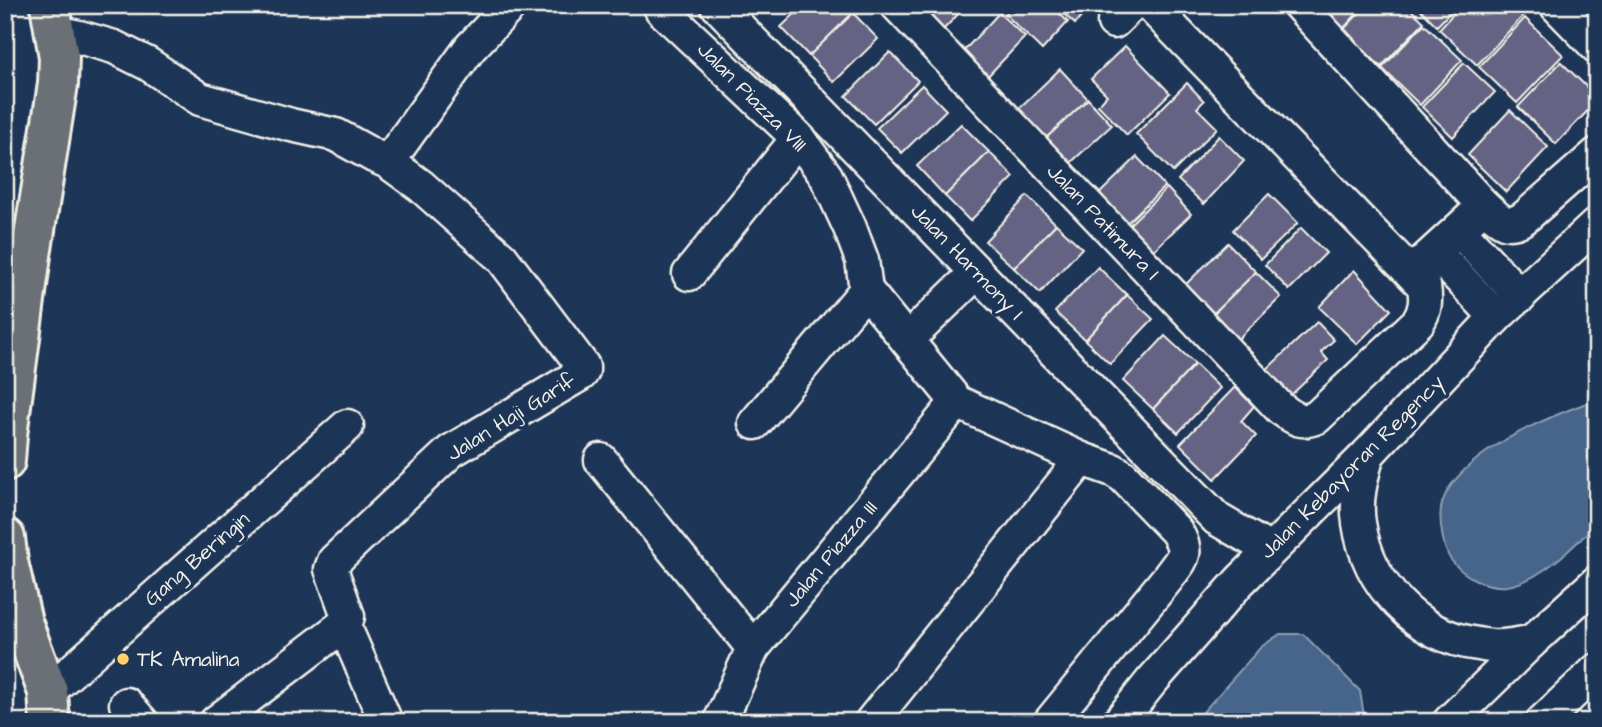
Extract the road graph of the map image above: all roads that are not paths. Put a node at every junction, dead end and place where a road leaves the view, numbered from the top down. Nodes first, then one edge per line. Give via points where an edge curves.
1 (511, 5) edge
2 (717, 5) edge
3 (897, 5) edge
4 (1150, 5) edge
5 (1299, 5) edge
6 (1556, 5) edge
7 (661, 9) dead end
8 (52, 19) edge
9 (1597, 47) edge
10 (798, 138) junction
11 (1597, 154) edge
12 (388, 162) junction
13 (1484, 206) junction
14 (1597, 224) edge
15 (1459, 230) junction
16 (1424, 262) junction
17 (977, 272) junction
18 (690, 274) dead end
19 (866, 290) junction
20 (15, 295) edge
21 (1520, 296) junction
22 (1496, 317) junction
23 (907, 340) junction
24 (957, 402) junction
25 (755, 423) dead end
26 (347, 426) dead end
27 (6, 443) edge
28 (1368, 454) junction
29 (1082, 459) junction
30 (601, 460) dead end
31 (1217, 520) junction
32 (5, 538) edge
33 (1270, 550) junction
34 (1240, 580) junction
35 (1597, 582) edge
36 (344, 625) junction
37 (1531, 642) junction
38 (753, 648) junction
39 (1597, 670) edge
40 (49, 707) edge
41 (722, 717) dead end
42 (216, 722) edge
43 (386, 722) edge
44 (871, 722) edge
45 (1050, 722) edge
46 (1119, 722) edge
47 (1449, 722) edge
48 (1542, 722) edge

1 - 12 street via 470,48
2 - 17 street, Jalan Harmony I
3 - 16 street, Jalan Patimura I via 1292,417 1301,421 1317,417 1421,317 1426,297
4 - 16 street
5 - 13 street
6 - 9 street
7 - 10 street, Jalan Piazza VIII
8 - 12 street via 79,37 148,64 200,99 335,135
8 - 20 main road via 58,84
10 - 18 street
10 - 19 street, Jalan Piazza VIII via 825,176 850,228 862,260
11 - 13 street via 1515,224 1504,223
12 - 36 street, Jalan Haji Garif via 502,258 578,358 583,371 451,451 334,561 331,569 348,616
13 - 15 street
14 - 21 street, Jalan Kebayoran Regency
15 - 16 street
15 - 21 street
16 - 22 street
17 - 23 street
17 - 31 street, Jalan Harmony I
19 - 23 street
19 - 25 street
20 - 27 main road
21 - 22 street, Jalan Kebayoran Regency
22 - 28 street, Jalan Kebayoran Regency
23 - 24 street
24 - 29 street
24 - 38 street, Jalan Piazza III
26 - 40 street, Gang Beringin
28 - 33 street, Jalan Kebayoran Regency
28 - 37 street via 1359,487 1359,521 1366,554 1382,584 1404,610 1432,630 1464,642 1498,646
29 - 44 street
29 - 45 street via 1123,476 1176,531 1184,549 1167,579
30 - 38 street
31 - 33 street, Jalan Harmony I
31 - 34 street, Jalan Harmony I
32 - 40 main road via 22,622
33 - 34 street, Jalan Kebayoran Regency
34 - 46 street, Jalan Kebayoran Regency
35 - 37 street
36 - 42 street
36 - 43 street
37 - 47 street
38 - 41 street, Jalan Piazza III
39 - 48 street

